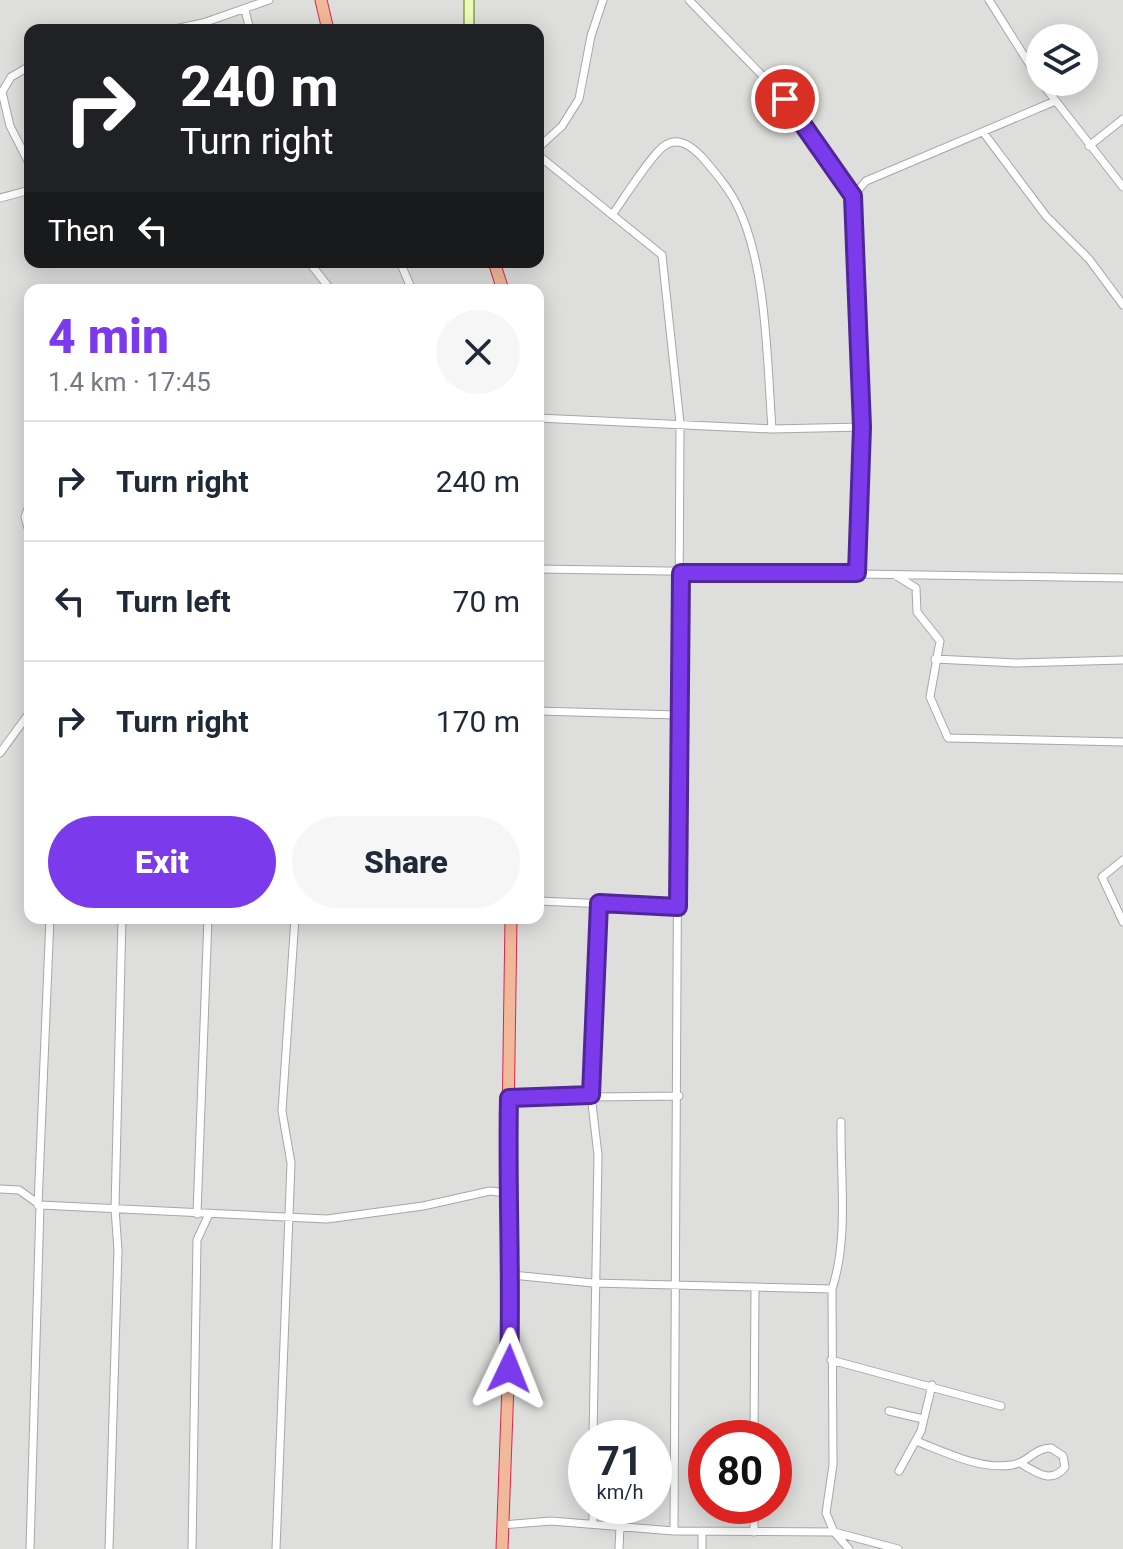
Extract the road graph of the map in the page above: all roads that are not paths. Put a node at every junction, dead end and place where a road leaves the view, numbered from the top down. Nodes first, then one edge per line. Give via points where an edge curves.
1 (269, 0) edge
2 (321, 0) edge
3 (469, 0) edge
4 (603, 0) edge
5 (689, 0) edge
6 (989, 0) edge
7 (245, 10) junction
8 (192, 24) edge
9 (248, 24) edge
10 (327, 24) edge
11 (469, 24) edge
12 (1026, 59) edge
13 (24, 69) edge
14 (2, 85) edge
15 (1049, 96) edge
16 (1053, 102) junction
17 (1123, 119) edge
18 (983, 132) junction
19 (544, 142) edge
20 (1089, 146) junction
21 (24, 153) edge
22 (544, 160) edge
23 (1123, 187) edge
24 (24, 192) edge
25 (853, 196) junction
26 (0, 198) edge
27 (612, 215) junction
28 (314, 268) edge
29 (326, 284) edge
30 (1123, 305) edge
31 (544, 418) edge
32 (680, 423) junction
33 (862, 427) junction
34 (772, 429) junction
35 (544, 569) edge
36 (681, 573) junction
37 (857, 573) junction
38 (893, 573) junction
39 (1123, 578) edge
40 (935, 659) junction
41 (1123, 660) edge
42 (544, 711) edge
43 (677, 715) junction
44 (24, 720) edge
45 (1123, 742) edge
46 (0, 753) edge
47 (1123, 860) edge
48 (544, 901) edge
49 (599, 903) junction
50 (678, 907) junction
51 (1123, 922) edge
52 (50, 924) edge
53 (122, 924) edge
54 (208, 924) edge
55 (295, 924) edge
56 (511, 924) edge
57 (591, 1095) junction
58 (679, 1096) junction
59 (509, 1098) junction
60 (841, 1122) dead end
61 (0, 1189) edge
62 (507, 1193) junction
63 (39, 1205) junction
64 (115, 1209) junction
65 (197, 1214) junction
66 (209, 1214) junction
67 (288, 1217) junction
68 (512, 1275) junction
69 (593, 1283) junction
70 (673, 1286) junction
71 (755, 1287) junction
72 (832, 1289) junction
73 (831, 1360) junction
74 (932, 1385) junction
75 (1001, 1406) dead end
76 (889, 1411) dead end
77 (923, 1419) junction
78 (593, 1420) edge
79 (754, 1420) edge
80 (916, 1441) junction
81 (1020, 1463) junction
82 (899, 1471) dead end
83 (568, 1522) edge
84 (606, 1524) edge
85 (754, 1524) edge
86 (502, 1525) junction
87 (620, 1525) junction
88 (674, 1531) junction
89 (702, 1531) junction
90 (754, 1532) junction
91 (834, 1532) junction
92 (30, 1549) edge
93 (109, 1549) edge
94 (192, 1549) edge
95 (276, 1549) edge
96 (502, 1549) edge
97 (619, 1549) edge
98 (702, 1549) edge
99 (849, 1549) edge
100 (898, 1549) edge

1 - 7 street
2 - 10 highway
3 - 11 main road
4 - 19 street via 579,99
5 - 25 street via 785,99
6 - 12 street
7 - 8 street
7 - 9 street
13 - 14 street
14 - 21 street via 10,126
15 - 16 street
16 - 18 street
16 - 20 street
17 - 20 street
18 - 25 street via 866,181
18 - 30 street
20 - 23 street
22 - 27 street
24 - 26 street
25 - 33 street
27 - 32 street via 662,255
27 - 34 street via 664,146 680,142 692,147 718,175 748,236 764,319
28 - 29 street
31 - 32 street
32 - 34 street
32 - 36 street
33 - 34 street
33 - 37 street
35 - 36 street
36 - 37 street
36 - 43 street
37 - 38 street
38 - 39 street
38 - 40 street via 916,588 917,612 940,641
40 - 41 street
40 - 45 street via 930,697 948,738
42 - 43 street
43 - 50 street
44 - 46 street
47 - 51 street via 1102,877
48 - 49 street
49 - 50 street
49 - 57 street
50 - 58 street
52 - 63 street
53 - 64 street
54 - 65 street
55 - 67 street via 282,1111 291,1163
56 - 59 highway
57 - 58 street
57 - 59 street
57 - 69 street via 598,1155
58 - 70 street
59 - 62 highway
60 - 72 street via 840,1239
61 - 63 street via 19,1190
62 - 67 street via 490,1191 327,1219
62 - 68 highway
63 - 64 street
63 - 92 street
64 - 65 street
64 - 93 street
65 - 66 street
66 - 67 street
66 - 94 street via 197,1240
67 - 95 street
68 - 69 street
68 - 86 highway
69 - 70 street
69 - 78 street
70 - 71 street
70 - 88 street
71 - 72 street
71 - 79 street
72 - 73 street
73 - 74 street
73 - 91 street via 833,1465 826,1513
74 - 75 street
74 - 77 street
76 - 77 street
77 - 80 street
80 - 81 street via 969,1461
80 - 82 street
81 - 81 street via 1039,1449 1051,1448 1063,1456 1065,1467 1057,1476 1046,1477
83 - 86 street
84 - 87 street
85 - 90 street
86 - 96 highway
87 - 88 street
87 - 97 street
88 - 89 street
89 - 90 street
89 - 98 street
90 - 91 street
91 - 99 street
91 - 100 street

